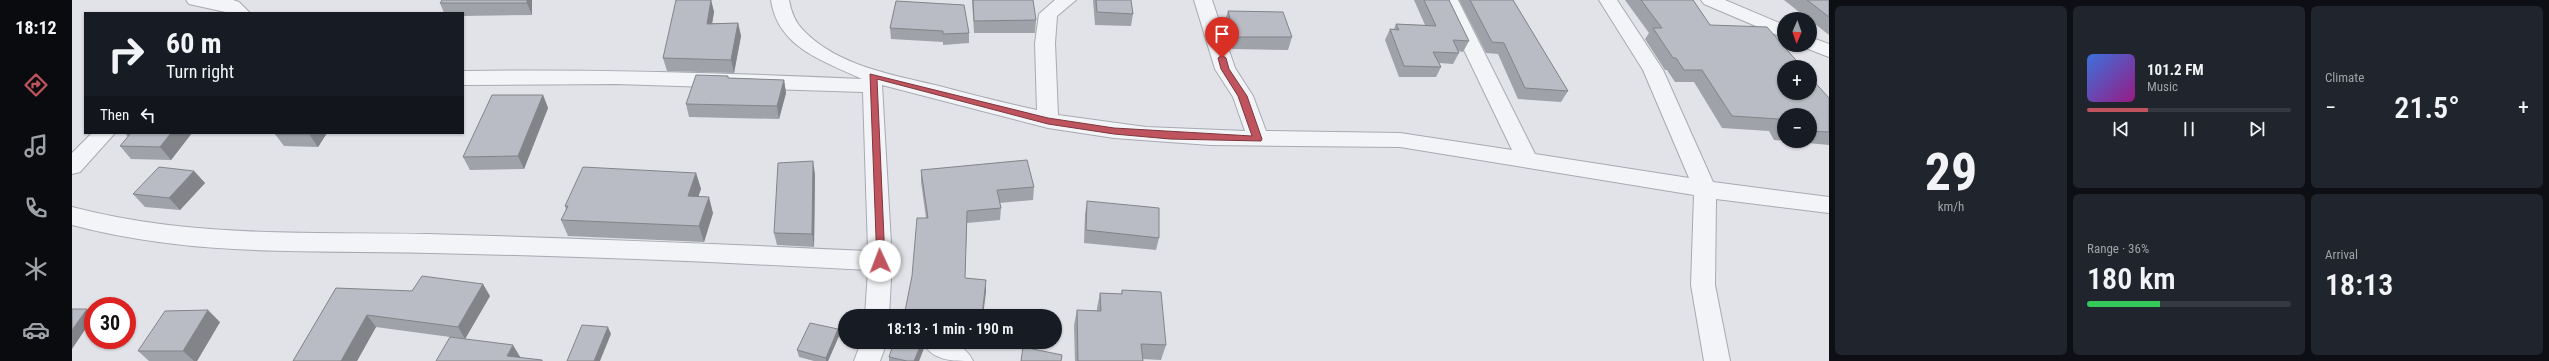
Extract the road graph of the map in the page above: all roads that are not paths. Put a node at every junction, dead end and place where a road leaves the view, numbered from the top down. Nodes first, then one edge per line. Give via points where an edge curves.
1 (195, 0) edge
2 (780, 0) edge
3 (1067, 0) edge
4 (1203, 0) edge
5 (1449, 0) edge
6 (1608, 0) edge
7 (1710, 0) edge
8 (240, 12) edge
9 (1777, 29) edge
10 (1817, 46) edge
11 (1829, 51) edge
12 (464, 78) edge
13 (872, 81) junction
14 (1048, 121) junction
15 (104, 134) edge
16 (1258, 139) junction
17 (1527, 160) junction
18 (72, 166) edge
19 (1705, 189) junction
20 (1829, 205) edge
21 (72, 216) edge
22 (880, 261) junction
23 (877, 309) edge
24 (871, 349) edge
25 (944, 349) edge
26 (867, 361) edge
27 (960, 361) edge
28 (1717, 361) edge

1 - 8 street via 233,6
2 - 13 street via 785,19 817,53
3 - 14 street via 1048,14 1045,42
4 - 16 street via 1225,69 1243,96
5 - 17 street
6 - 19 street via 1653,70
7 - 9 street
10 - 11 street
12 - 13 street via 520,76
13 - 14 street
13 - 22 street
14 - 16 street via 1160,135
15 - 18 street
16 - 17 street via 1371,138
17 - 19 street
19 - 20 street
19 - 28 street via 1703,285
21 - 22 street via 134,233 262,241 586,247
22 - 23 street
24 - 26 street
25 - 27 street

